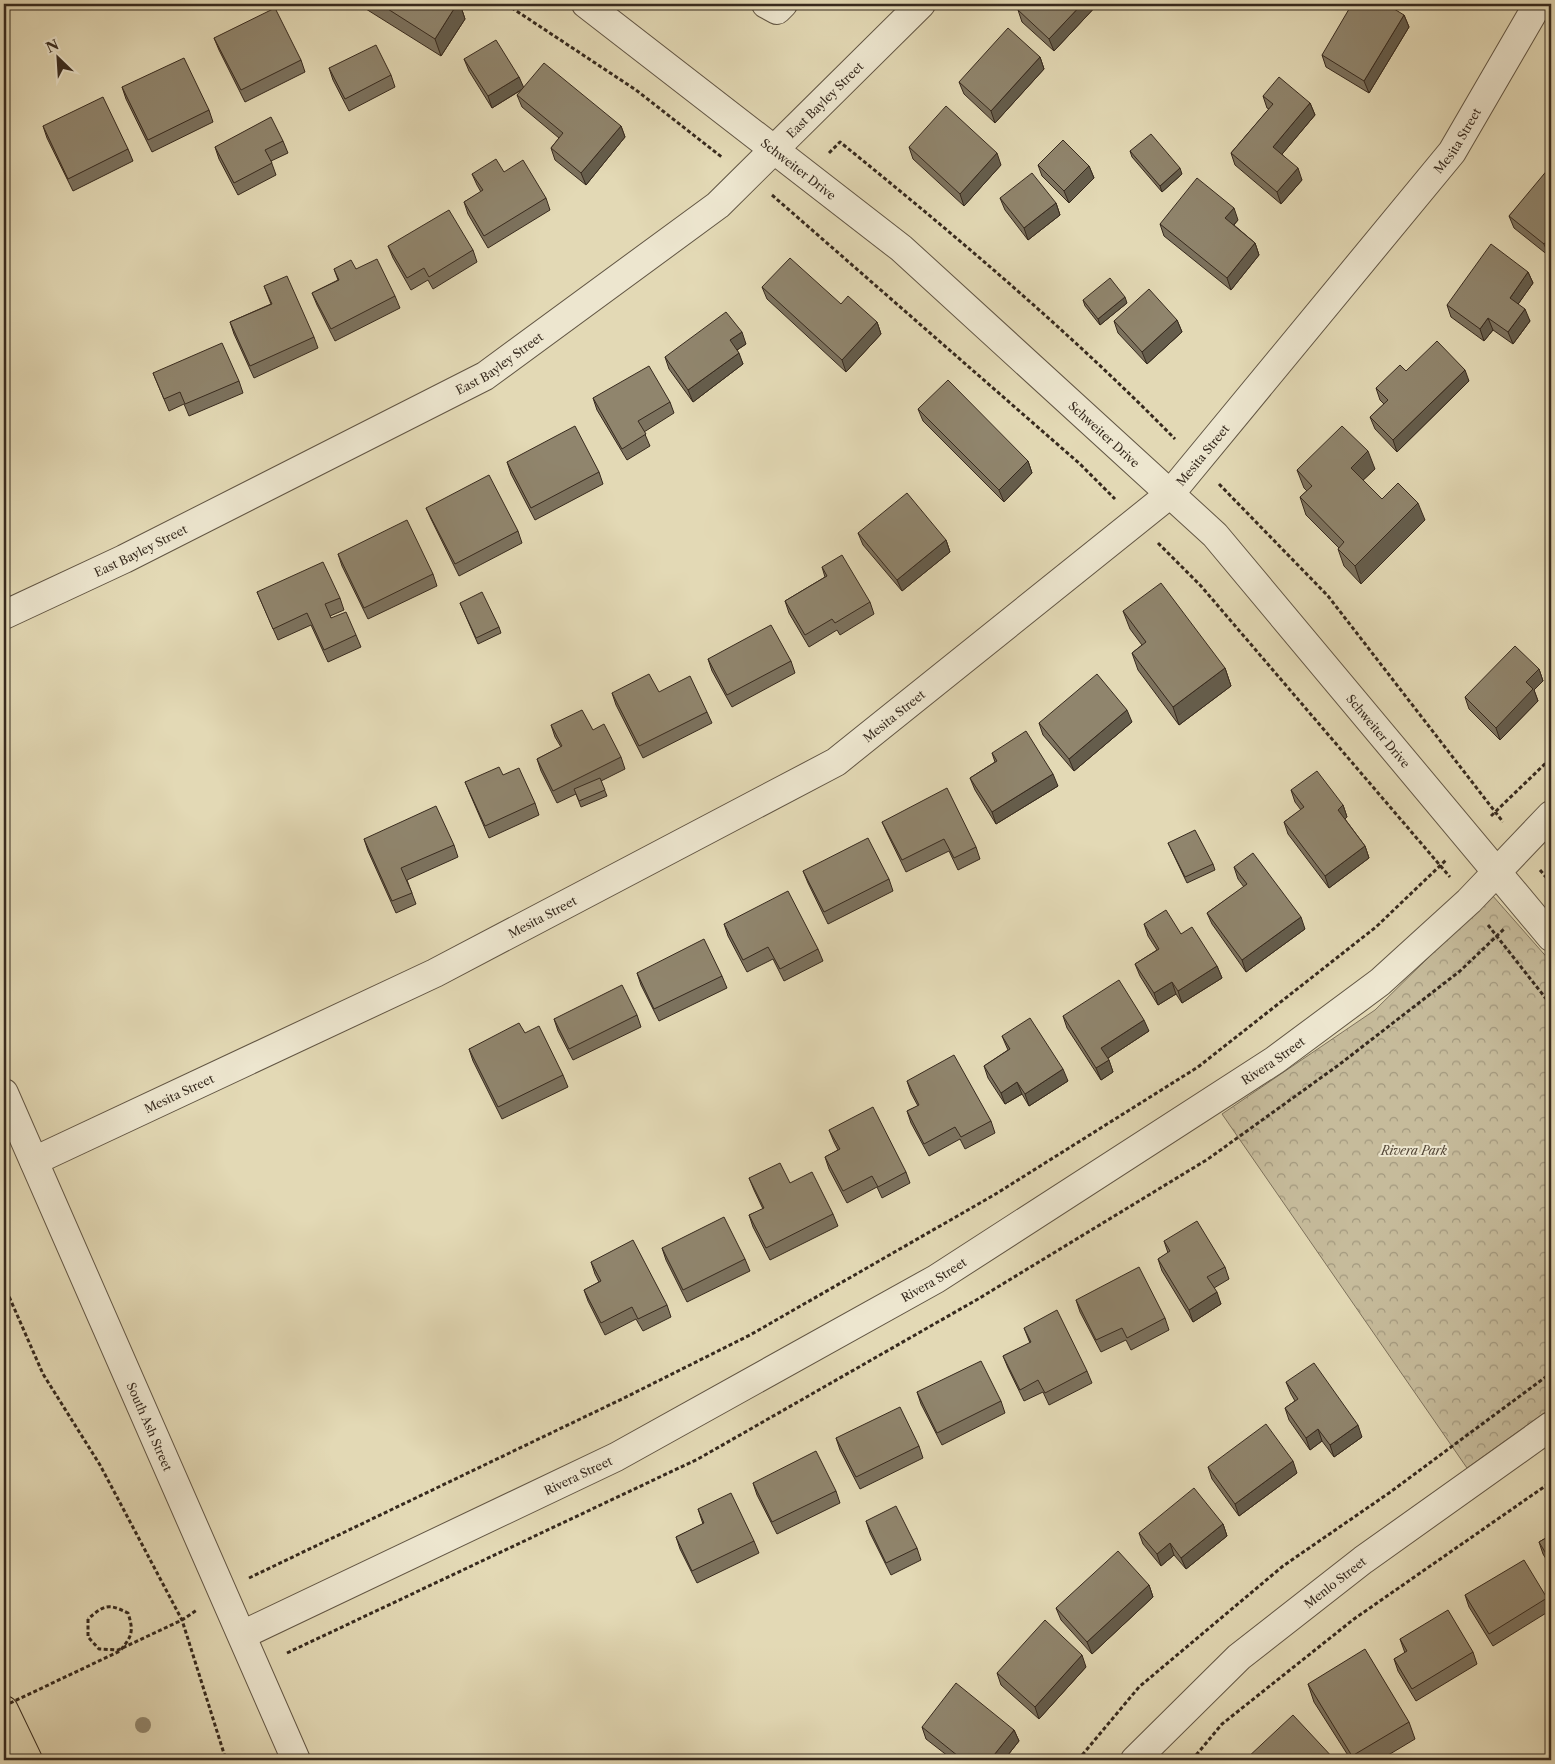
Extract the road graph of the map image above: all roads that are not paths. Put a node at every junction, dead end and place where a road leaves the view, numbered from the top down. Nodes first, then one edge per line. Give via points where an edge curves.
1 (586, 4) edge
2 (766, 4) edge
3 (783, 4) edge
4 (1538, 4) edge
5 (913, 6) edge
6 (774, 150) junction
7 (1170, 494) junction
8 (4, 615) edge
9 (1551, 815) edge
10 (1496, 872) junction
11 (1551, 937) edge
12 (4, 1093) edge
13 (34, 1161) junction
14 (1551, 1426) edge
15 (242, 1635) junction
16 (4, 1710) edge
17 (28, 1760) edge
18 (296, 1760) edge
19 (1135, 1760) edge

1 - 6 street, Schweiter Drive
2 - 3 street via 777,10
4 - 7 street, Mesita Street via 1452,152
5 - 6 street, East Bayley Street
6 - 7 street, Schweiter Drive via 901,248
6 - 8 street, East Bayley Street via 718,205 485,376 124,559
7 - 10 street, Schweiter Drive via 1214,535
7 - 13 street, Mesita Street via 836,762 435,974
9 - 10 street, Rivera Street
10 - 11 street, Schweiter Drive
10 - 15 street, Rivera Street via 1380,982 1275,1060 936,1279 616,1457
12 - 13 street, South Ash Street
13 - 15 street, South Ash Street
14 - 19 street, Menlo Street via 1363,1560 1239,1657
15 - 18 street, South Ash Street
16 - 17 highway

